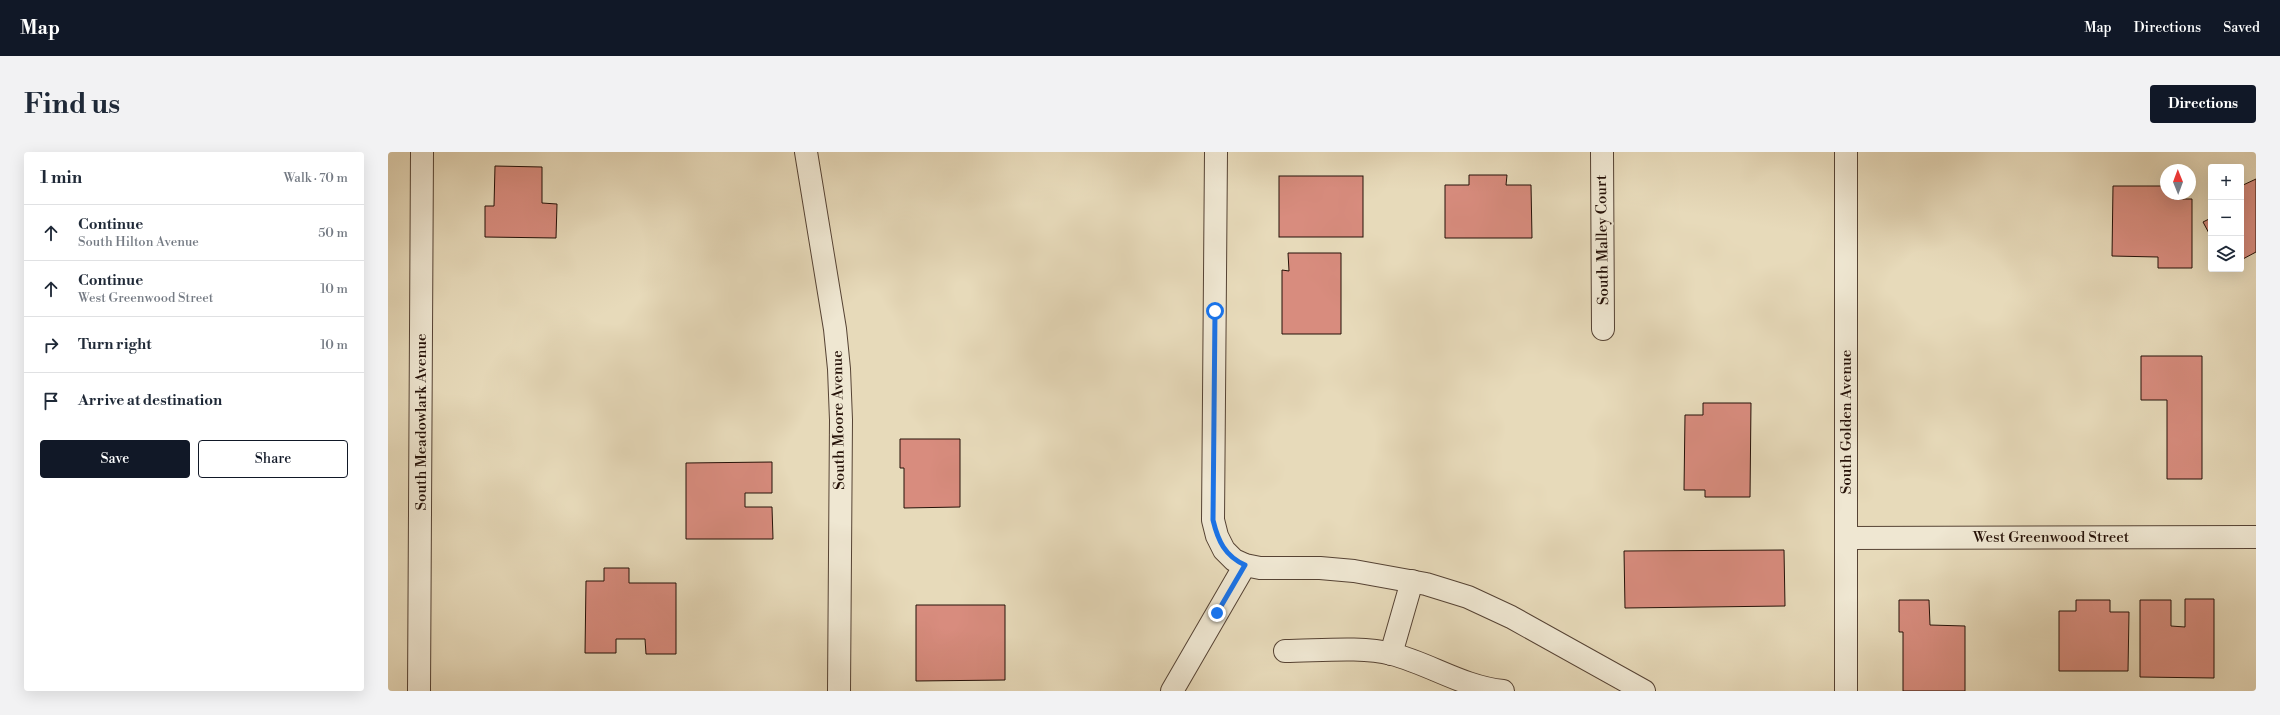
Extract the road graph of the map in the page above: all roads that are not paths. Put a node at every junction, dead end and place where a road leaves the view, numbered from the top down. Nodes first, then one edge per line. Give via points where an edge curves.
1 (422, 152) edge
2 (806, 152) edge
3 (1216, 152) edge
4 (1602, 152) edge
5 (1846, 152) edge
6 (1603, 329) dead end
7 (2256, 537) edge
8 (1846, 538) junction
9 (1245, 565) junction
10 (1412, 581) junction
11 (1285, 651) dead end
12 (1391, 654) junction
13 (1630, 688) edge
14 (419, 691) edge
15 (839, 691) edge
16 (1172, 691) edge
17 (1502, 691) edge
18 (1846, 691) edge

1 - 14 street, South Meadowlark Avenue
2 - 15 street, South Moore Avenue via 835,329 839,369
3 - 9 street via 1213,520 1224,550 1234,560
4 - 6 street, South Malley Court
5 - 8 street, South Golden Avenue
7 - 8 street, West Greenwood Street
8 - 18 street, South Golden Avenue
9 - 10 street via 1260,568 1354,571
9 - 16 street
10 - 12 street
10 - 13 street via 1468,597 1511,617
11 - 12 street via 1351,650
12 - 17 street via 1482,689

